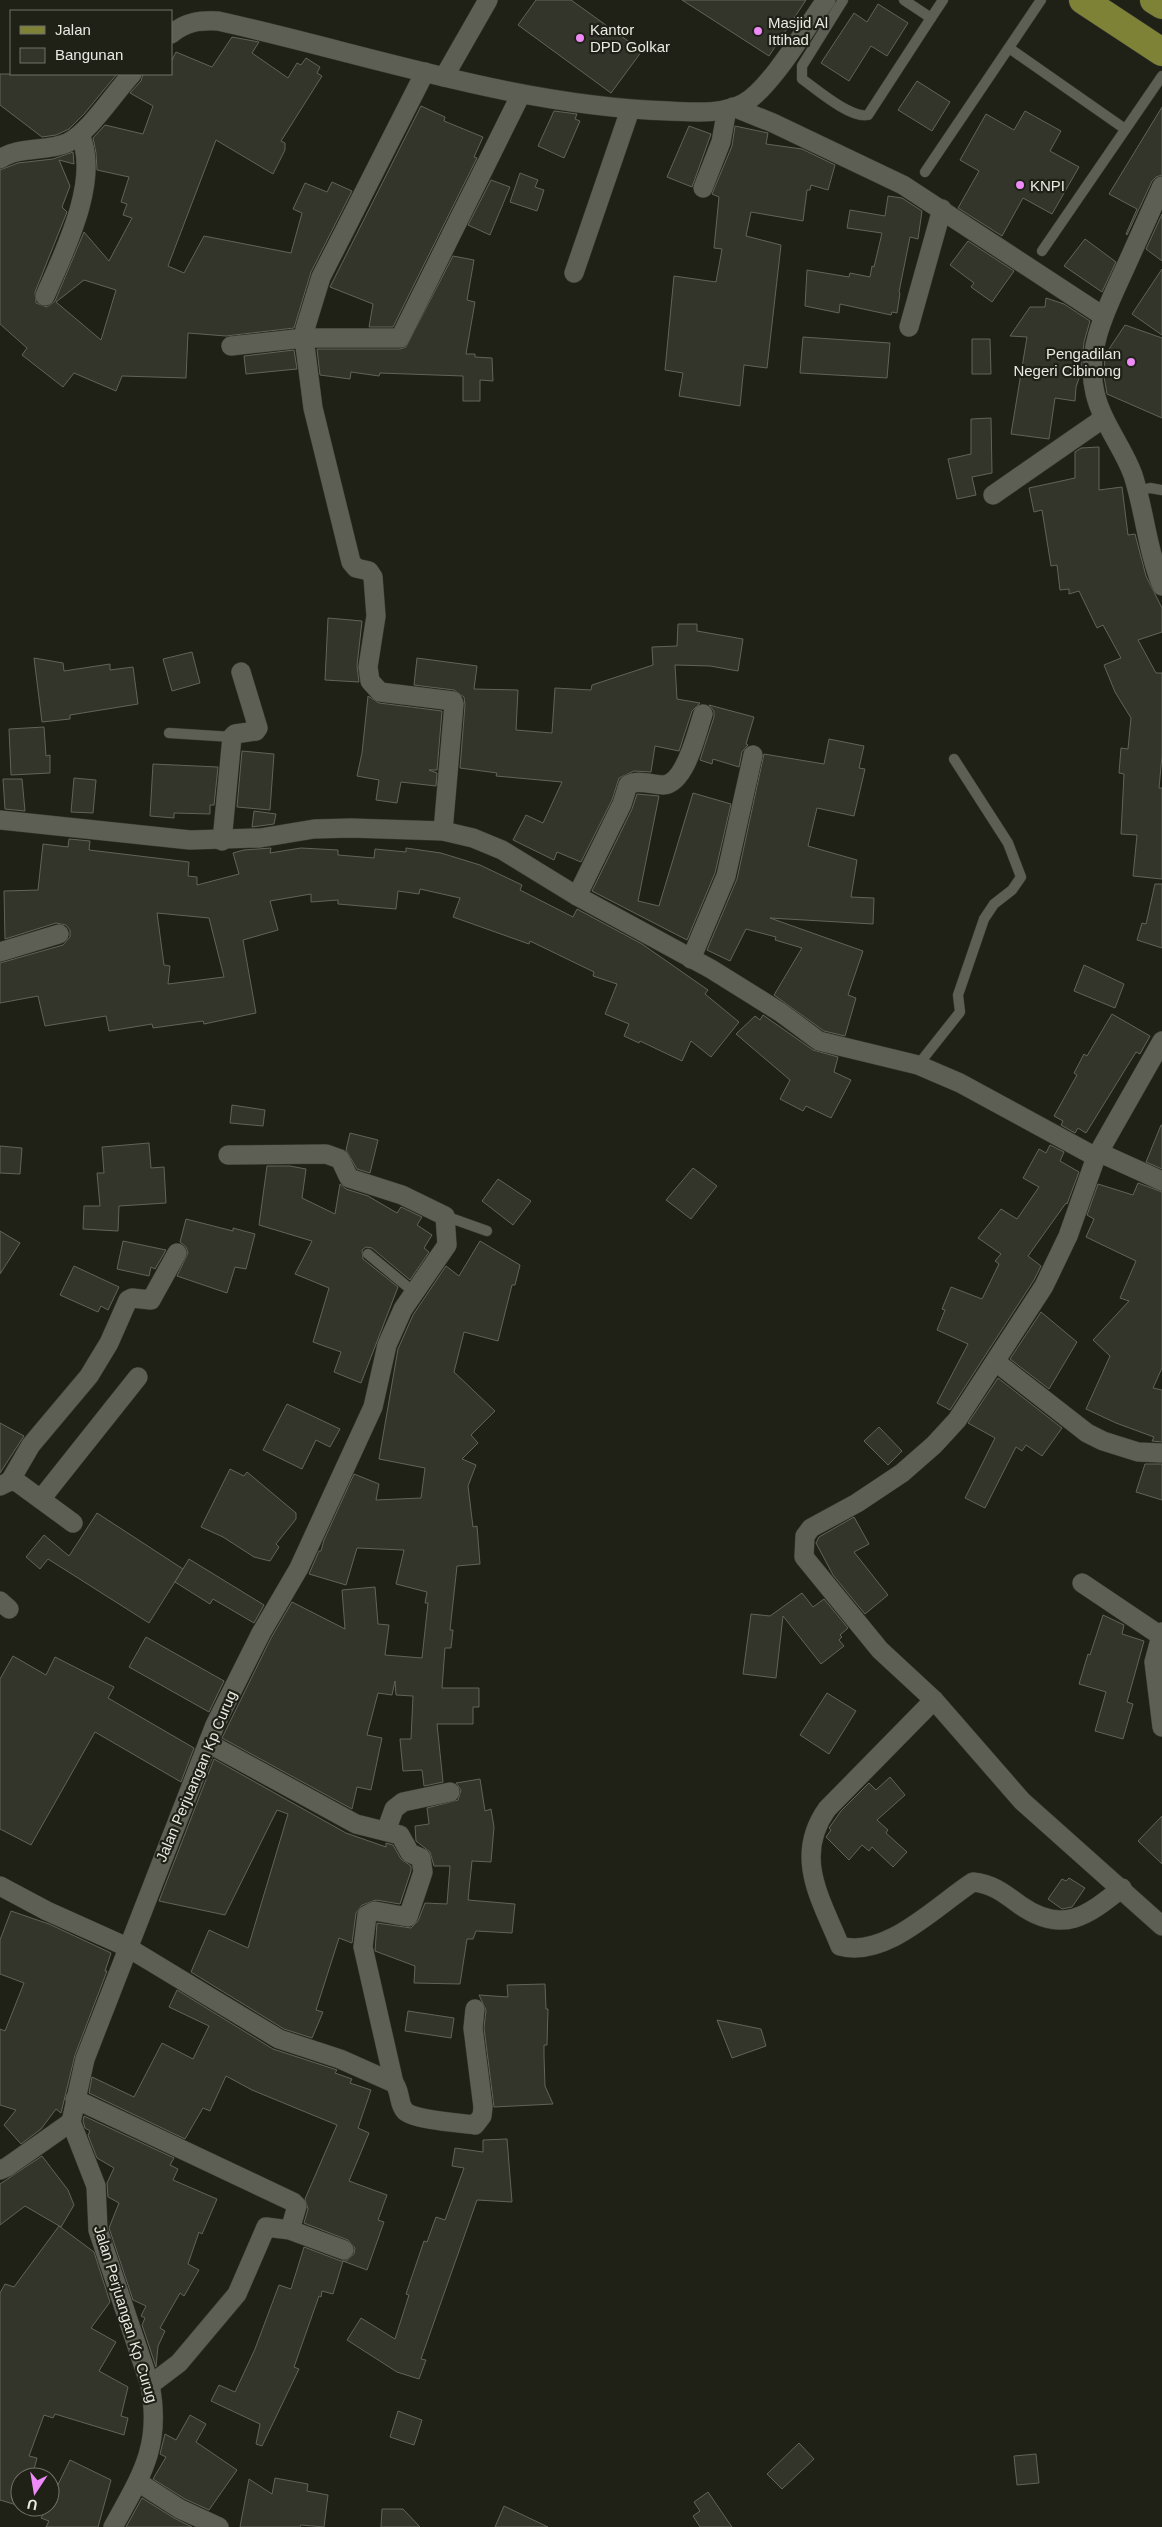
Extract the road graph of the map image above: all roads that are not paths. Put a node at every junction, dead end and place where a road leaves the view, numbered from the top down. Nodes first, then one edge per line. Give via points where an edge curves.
1 (488, 0) edge
2 (826, 0) edge
3 (843, 0) edge
4 (904, 0) edge
5 (943, 0) edge
6 (1041, 0) edge
7 (1083, 0) edge
8 (1154, 0) edge
9 (1162, 5) edge
10 (931, 18) junction
11 (172, 33) edge
12 (1009, 48) junction
13 (1162, 52) edge
14 (426, 72) junction
15 (131, 75) edge
16 (1162, 76) edge
17 (444, 77) junction
18 (521, 94) junction
19 (730, 108) junction
20 (630, 110) junction
21 (1125, 129) junction
22 (80, 135) junction
23 (0, 160) edge
24 (925, 172) dead end
25 (1162, 186) edge
26 (704, 188) dead end
27 (942, 209) junction
28 (1042, 251) dead end
29 (574, 273) dead end
30 (45, 296) dead end
31 (1104, 316) junction
32 (909, 327) dead end
33 (304, 338) junction
34 (231, 346) dead end
35 (1104, 418) junction
36 (1162, 490) edge
37 (1137, 491) junction
38 (993, 495) dead end
39 (1162, 586) edge
40 (241, 672) dead end
41 (703, 714) dead end
42 (169, 733) dead end
43 (232, 737) junction
44 (753, 755) dead end
45 (954, 759) dead end
46 (0, 820) edge
47 (443, 831) junction
48 (222, 840) junction
49 (577, 896) junction
50 (59, 934) dead end
51 (0, 952) edge
52 (691, 959) junction
53 (1162, 1041) edge
54 (910, 1063) junction
55 (228, 1155) dead end
56 (1097, 1155) junction
57 (1162, 1181) edge
58 (445, 1216) junction
59 (487, 1231) dead end
60 (177, 1253) dead end
61 (368, 1254) dead end
62 (414, 1293) junction
63 (996, 1362) junction
64 (138, 1377) dead end
65 (1162, 1452) edge
66 (5, 1483) edge
67 (41, 1499) junction
68 (73, 1522) dead end
69 (1082, 1582) dead end
70 (1161, 1634) edge
71 (934, 1700) junction
72 (1162, 1727) edge
73 (208, 1742) junction
74 (450, 1792) dead end
75 (386, 1831) junction
76 (1122, 1888) junction
77 (1, 1890) edge
78 (1162, 1926) edge
79 (127, 1947) junction
80 (475, 2009) dead end
81 (394, 2083) junction
82 (75, 2099) junction
83 (71, 2122) junction
84 (0, 2170) edge
85 (290, 2230) junction
86 (344, 2250) dead end
87 (150, 2386) junction
88 (138, 2482) junction
89 (113, 2527) edge
90 (219, 2527) edge

1 - 17 street
2 - 19 street via 761,88 744,103
3 - 10 lane via 802,66 802,79 858,115 868,115
4 - 10 lane
5 - 10 lane
6 - 12 lane
7 - 13 main road
8 - 9 main road
11 - 14 street via 198,20 218,21
12 - 21 lane
12 - 24 lane
14 - 17 street
14 - 33 street via 321,276
15 - 22 street
16 - 21 lane
17 - 18 street
18 - 20 street
18 - 33 street via 400,338
19 - 20 street via 698,113
19 - 26 street
19 - 27 street via 772,123 903,185
20 - 29 street
21 - 28 lane
22 - 23 street via 65,144 31,149
22 - 30 street via 85,146 86,177 74,224
25 - 31 street
27 - 31 street
27 - 32 street
31 - 35 street via 1094,353 1093,375 1094,392
33 - 34 street
33 - 47 street via 314,408 351,562 356,568 372,574 374,611 368,667 373,686 380,692 452,701 454,704
35 - 37 street via 1123,452
35 - 38 street
36 - 37 lane
37 - 39 street
40 - 43 street via 258,728
41 - 49 street via 690,755 672,781 665,785 628,785
42 - 43 lane
43 - 48 street
44 - 52 street via 726,876
45 - 54 lane via 1008,843 1021,877 984,919 958,995 960,1012
46 - 48 street via 190,840
47 - 48 street via 314,829 260,838
47 - 49 street via 474,838 502,850
49 - 52 street
50 - 51 street
52 - 54 street via 780,1012 819,1041
53 - 56 street
54 - 56 street via 960,1083
55 - 58 street via 326,1154 340,1160 349,1178 402,1195
56 - 57 street
56 - 63 street via 1068,1236 1044,1286
58 - 59 lane
58 - 62 street, Jalan Perjuangan Kp Curug via 447,1245
60 - 66 street via 151,1300 128,1300 89,1376 31,1445
61 - 62 lane
62 - 73 street, Jalan Perjuangan Kp Curug via 387,1344 369,1416 299,1568 238,1677
63 - 65 street via 1087,1433 1138,1452
63 - 71 street via 957,1420 934,1445 902,1473 811,1528 805,1536 804,1557 880,1650
64 - 67 street
66 - 67 street via 17,1482
67 - 68 street
69 - 70 street
70 - 72 street via 1154,1662
71 - 76 street via 1022,1801
71 - 76 street via 816,1824 811,1844 811,1872 840,1946 859,1950 902,1933 973,1882 992,1886 1050,1921 1061,1922 1093,1911
73 - 75 street via 356,1824
73 - 79 street, Jalan Perjuangan Kp Curug
74 - 75 street via 403,1802 394,1809
75 - 81 street via 400,1835 410,1853 421,1858 423,1863 408,1918 375,1911 367,1915 362,1947
76 - 78 street
77 - 79 street
79 - 81 street via 279,2039 340,2059
79 - 82 street, Jalan Perjuangan Kp Curug via 85,2059
80 - 81 street via 474,2028 483,2106 482,2116 475,2125 409,2114 402,2107
82 - 83 street, Jalan Perjuangan Kp Curug
82 - 85 street via 293,2202 296,2206
83 - 84 street
83 - 87 street, Jalan Perjuangan Kp Curug via 96,2186 98,2230
85 - 86 street
85 - 87 street via 266,2227 238,2294 179,2363
87 - 88 street, Jalan Perjuangan Kp Curug via 155,2419 152,2442
88 - 89 street, Jalan Perjuangan Kp Curug
88 - 90 street via 180,2509

